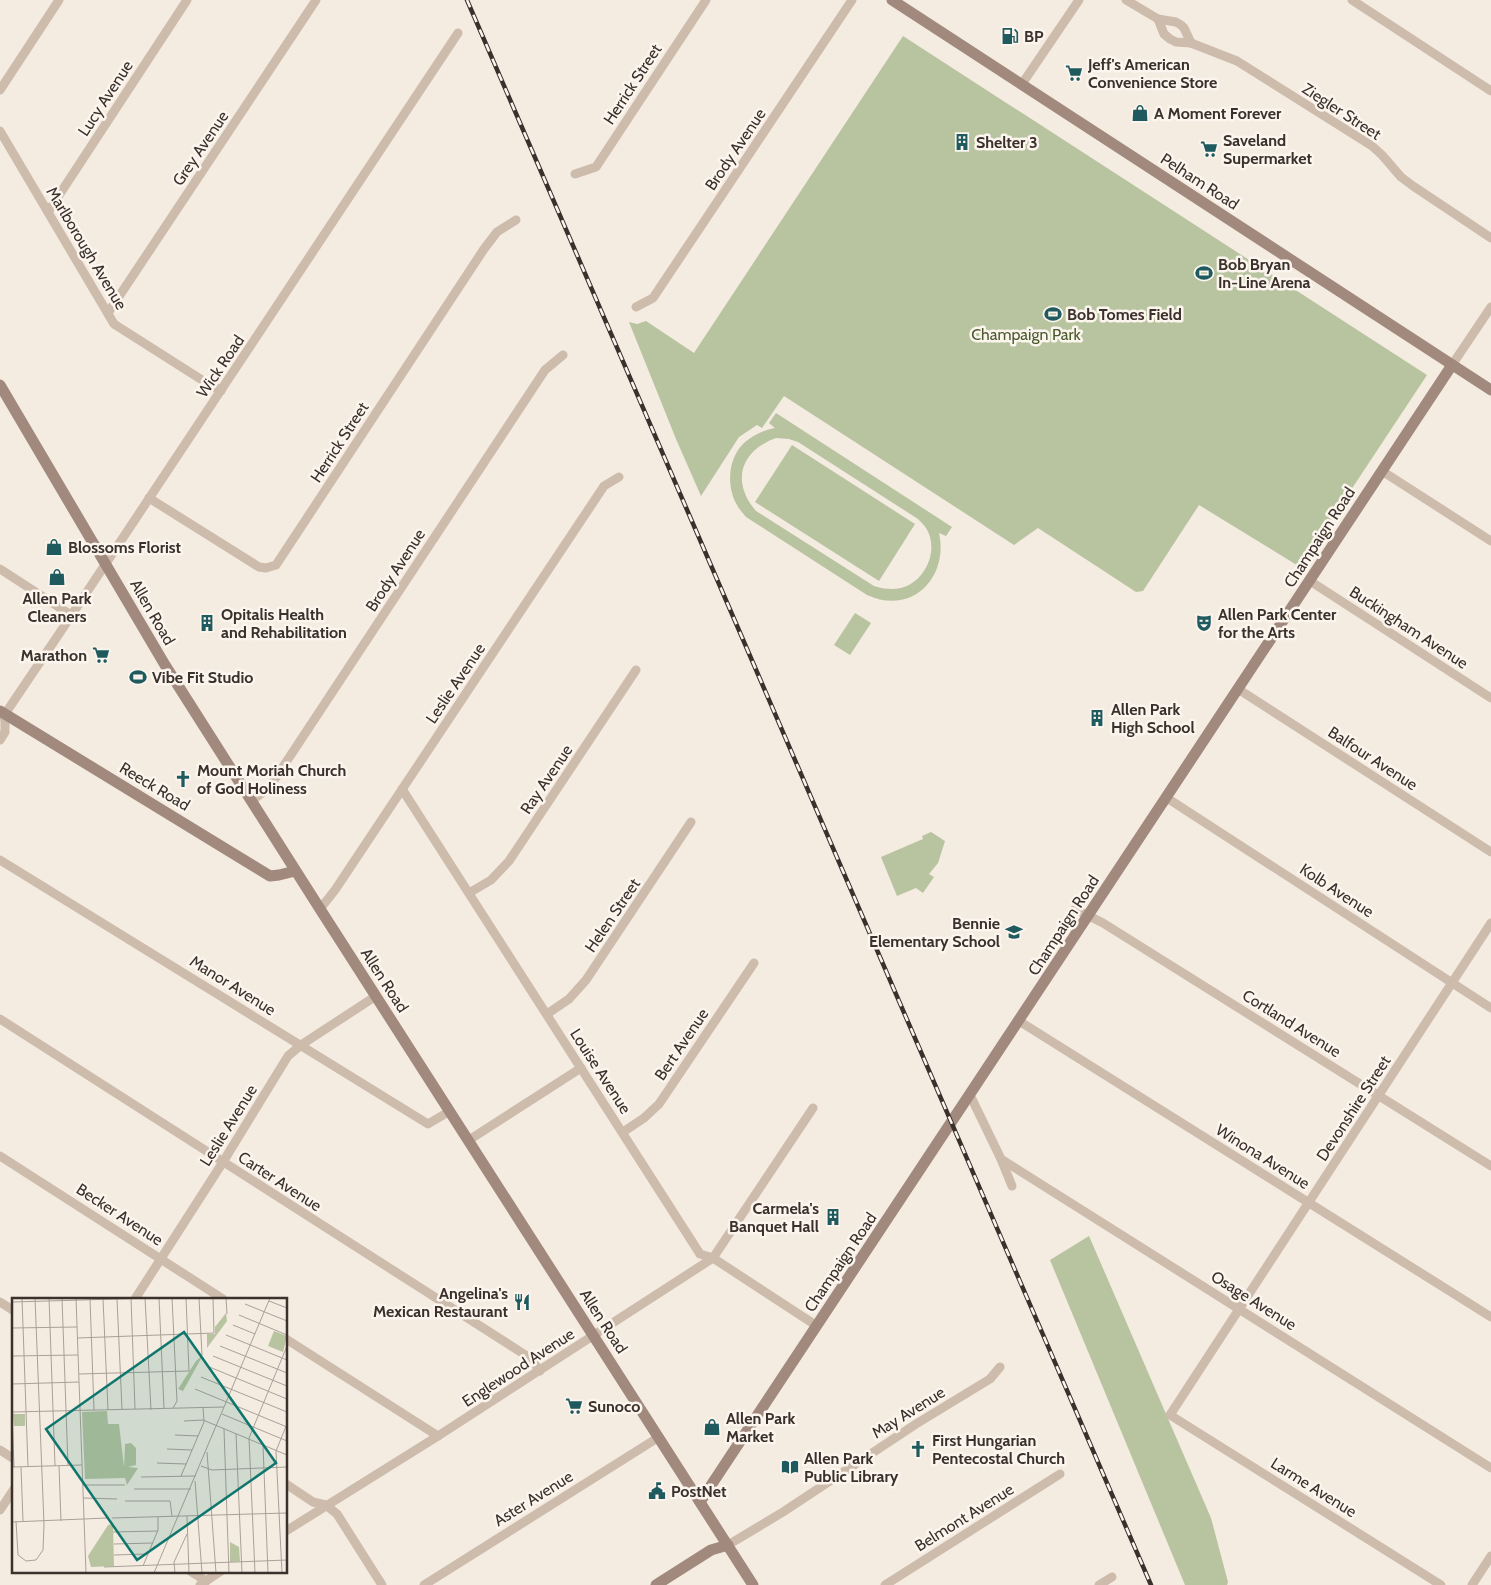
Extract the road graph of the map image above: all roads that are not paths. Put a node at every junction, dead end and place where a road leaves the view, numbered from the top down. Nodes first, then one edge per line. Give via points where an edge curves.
1 (59, 0) edge
2 (187, 0) edge
3 (316, 0) edge
4 (706, 0) edge
5 (852, 0) edge
6 (892, 0) edge
7 (1079, 0) edge
8 (1126, 0) edge
9 (1352, 0) edge
10 (1158, 20) junction
11 (458, 33) dead end
12 (1191, 43) junction
13 (1022, 84) junction
14 (0, 90) edge
15 (1491, 91) edge
16 (0, 131) edge
17 (575, 174) dead end
18 (48, 212) junction
19 (516, 220) dead end
20 (1491, 238) edge
21 (636, 307) dead end
22 (1491, 307) edge
23 (108, 313) junction
24 (564, 355) dead end
25 (1452, 365) junction
26 (0, 385) edge
27 (1491, 390) edge
28 (221, 391) junction
29 (1382, 471) junction
30 (619, 477) dead end
31 (149, 498) junction
32 (1491, 541) edge
33 (106, 563) junction
34 (0, 569) edge
35 (1310, 581) junction
36 (71, 615) junction
37 (636, 670) dead end
38 (1238, 689) junction
39 (1491, 698) edge
40 (2, 714) edge
41 (0, 740) edge
42 (402, 789) junction
43 (1166, 798) junction
44 (251, 801) junction
45 (692, 822) dead end
46 (1491, 852) edge
47 (0, 860) edge
48 (295, 870) junction
49 (469, 893) junction
50 (320, 909) junction
51 (1075, 909) dead end
52 (1088, 915) junction
53 (1491, 923) edge
54 (754, 963) dead end
55 (1452, 983) junction
56 (376, 996) junction
57 (1491, 1008) edge
58 (547, 1014) junction
59 (0, 1019) edge
60 (1019, 1021) junction
61 (301, 1045) junction
62 (581, 1068) junction
63 (970, 1095) junction
64 (1379, 1096) junction
65 (813, 1108) dead end
66 (450, 1111) junction
67 (623, 1132) junction
68 (469, 1140) junction
69 (0, 1156) edge
70 (1001, 1159) junction
71 (223, 1162) junction
72 (1491, 1166) edge
73 (1012, 1186) dead end
74 (1309, 1203) junction
75 (161, 1258) junction
76 (713, 1258) junction
77 (136, 1298) edge
78 (221, 1298) edge
79 (0, 1302) edge
80 (1240, 1309) junction
81 (12, 1310) edge
82 (1491, 1317) edge
83 (817, 1326) junction
84 (594, 1335) junction
85 (288, 1341) edge
86 (1000, 1367) dead end
87 (540, 1370) junction
88 (1170, 1415) joint
89 (438, 1436) junction
90 (659, 1436) junction
91 (0, 1450) edge
92 (12, 1458) edge
93 (1491, 1468) edge
94 (1060, 1474) dead end
95 (288, 1485) edge
96 (12, 1492) edge
97 (700, 1502) junction
98 (326, 1505) junction
99 (0, 1510) edge
100 (288, 1529) edge
101 (728, 1545) junction
102 (1491, 1556) edge
103 (191, 1572) edge
104 (220, 1572) edge
105 (1112, 1577) dead end
106 (203, 1583) edge
107 (382, 1585) edge
108 (424, 1585) edge
109 (656, 1585) edge
110 (753, 1585) edge
111 (885, 1585) edge
112 (1099, 1585) edge
113 (1441, 1585) edge
114 (1472, 1585) edge

1 - 14 street
2 - 18 street, Lucy Avenue
3 - 23 street, Grey Avenue
4 - 17 street, Herrick Street via 596,167
5 - 21 street, Brody Avenue via 653,298
6 - 13 main road, Pelham Road
7 - 13 street
8 - 10 street, Ziegler Street
9 - 15 street
10 - 12 street, Ziegler Street via 1181,25
10 - 12 street, Ziegler Street via 1170,39
11 - 28 street, Wick Road
12 - 20 street, Ziegler Street via 1237,61 1372,146 1401,177
13 - 25 main road, Pelham Road
16 - 18 street, Marlborough Avenue
18 - 23 street, Marlborough Avenue
19 - 31 street, Herrick Street via 497,232 484,249 276,565 259,566
22 - 25 street
23 - 28 street, Marlborough Avenue via 114,324
24 - 44 street, Brody Avenue via 545,370 269,788
25 - 27 main road, Pelham Road
25 - 29 main road, Champaign Road
26 - 33 main road, Allen Road
28 - 31 street, Wick Road
29 - 32 street
29 - 35 main road, Champaign Road
30 - 42 street, Leslie Avenue via 604,486
31 - 33 street, Wick Road
33 - 36 street, Wick Road
33 - 44 main road, Allen Road
34 - 36 street
35 - 38 main road, Champaign Road
35 - 39 street, Buckingham Avenue
36 - 40 street, Wick Road
37 - 49 street, Ray Avenue via 509,862 491,880
38 - 43 main road, Champaign Road
38 - 46 street, Balfour Avenue
40 - 41 street, Wick Road via 5,732
40 - 48 main road, Reeck Road via 270,876
42 - 49 street, Louise Avenue
42 - 50 street, Leslie Avenue
43 - 52 main road, Champaign Road
43 - 55 street, Kolb Avenue
44 - 48 main road, Allen Road
45 - 58 street, Helen Street via 578,991
47 - 61 street, Manor Avenue
48 - 50 main road, Allen Road
49 - 58 street, Louise Avenue
50 - 56 main road, Allen Road
51 - 52 street, Cortland Avenue
52 - 60 main road, Champaign Road
52 - 64 street, Cortland Avenue
53 - 55 street, Devonshire Street
54 - 67 street, Bert Avenue via 658,1104
55 - 57 street, Kolb Avenue
55 - 64 street, Devonshire Street
56 - 61 street, Leslie Avenue
56 - 66 main road, Allen Road
58 - 62 street, Louise Avenue
59 - 71 street, Carter Avenue
60 - 63 main road, Champaign Road
60 - 74 street, Winona Avenue
61 - 66 street, Manor Avenue via 428,1124
61 - 71 street, Leslie Avenue via 288,1056
62 - 67 street, Louise Avenue
62 - 68 street
63 - 70 street
63 - 83 main road, Champaign Road
64 - 72 street, Cortland Avenue
64 - 74 street, Devonshire Street
65 - 76 street, Englewood Avenue
66 - 68 main road, Allen Road
67 - 76 street, Louise Avenue via 700,1254
68 - 84 main road, Allen Road
69 - 75 street, Becker Avenue
70 - 73 street
70 - 80 street, Osage Avenue
71 - 75 street, Leslie Avenue
71 - 87 street, Carter Avenue via 530,1358
74 - 80 street, Devonshire Street
74 - 82 street, Winona Avenue
75 - 77 street, Leslie Avenue
75 - 78 street, Becker Avenue
76 - 83 street, Louise Avenue
76 - 84 street, Englewood Avenue
79 - 81 street
80 - 88 street, Devonshire Street
80 - 93 street, Osage Avenue
83 - 97 main road, Champaign Road
84 - 87 street, Englewood Avenue
84 - 90 main road, Allen Road
85 - 89 street
86 - 101 street, May Avenue via 990,1379
87 - 89 street, Englewood Avenue
88 - 113 street, Larme Avenue
89 - 98 street, Englewood Avenue
90 - 97 main road, Allen Road
90 - 108 street, Aster Avenue
91 - 92 street
94 - 111 street, Belmont Avenue
95 - 98 street via 313,1502
96 - 99 street
97 - 101 main road, Allen Road
98 - 100 street, Englewood Avenue
98 - 107 street via 337,1514
101 - 109 main road via 711,1550
101 - 110 main road, Allen Road
102 - 114 street
103 - 106 street
104 - 106 street
105 - 112 street

